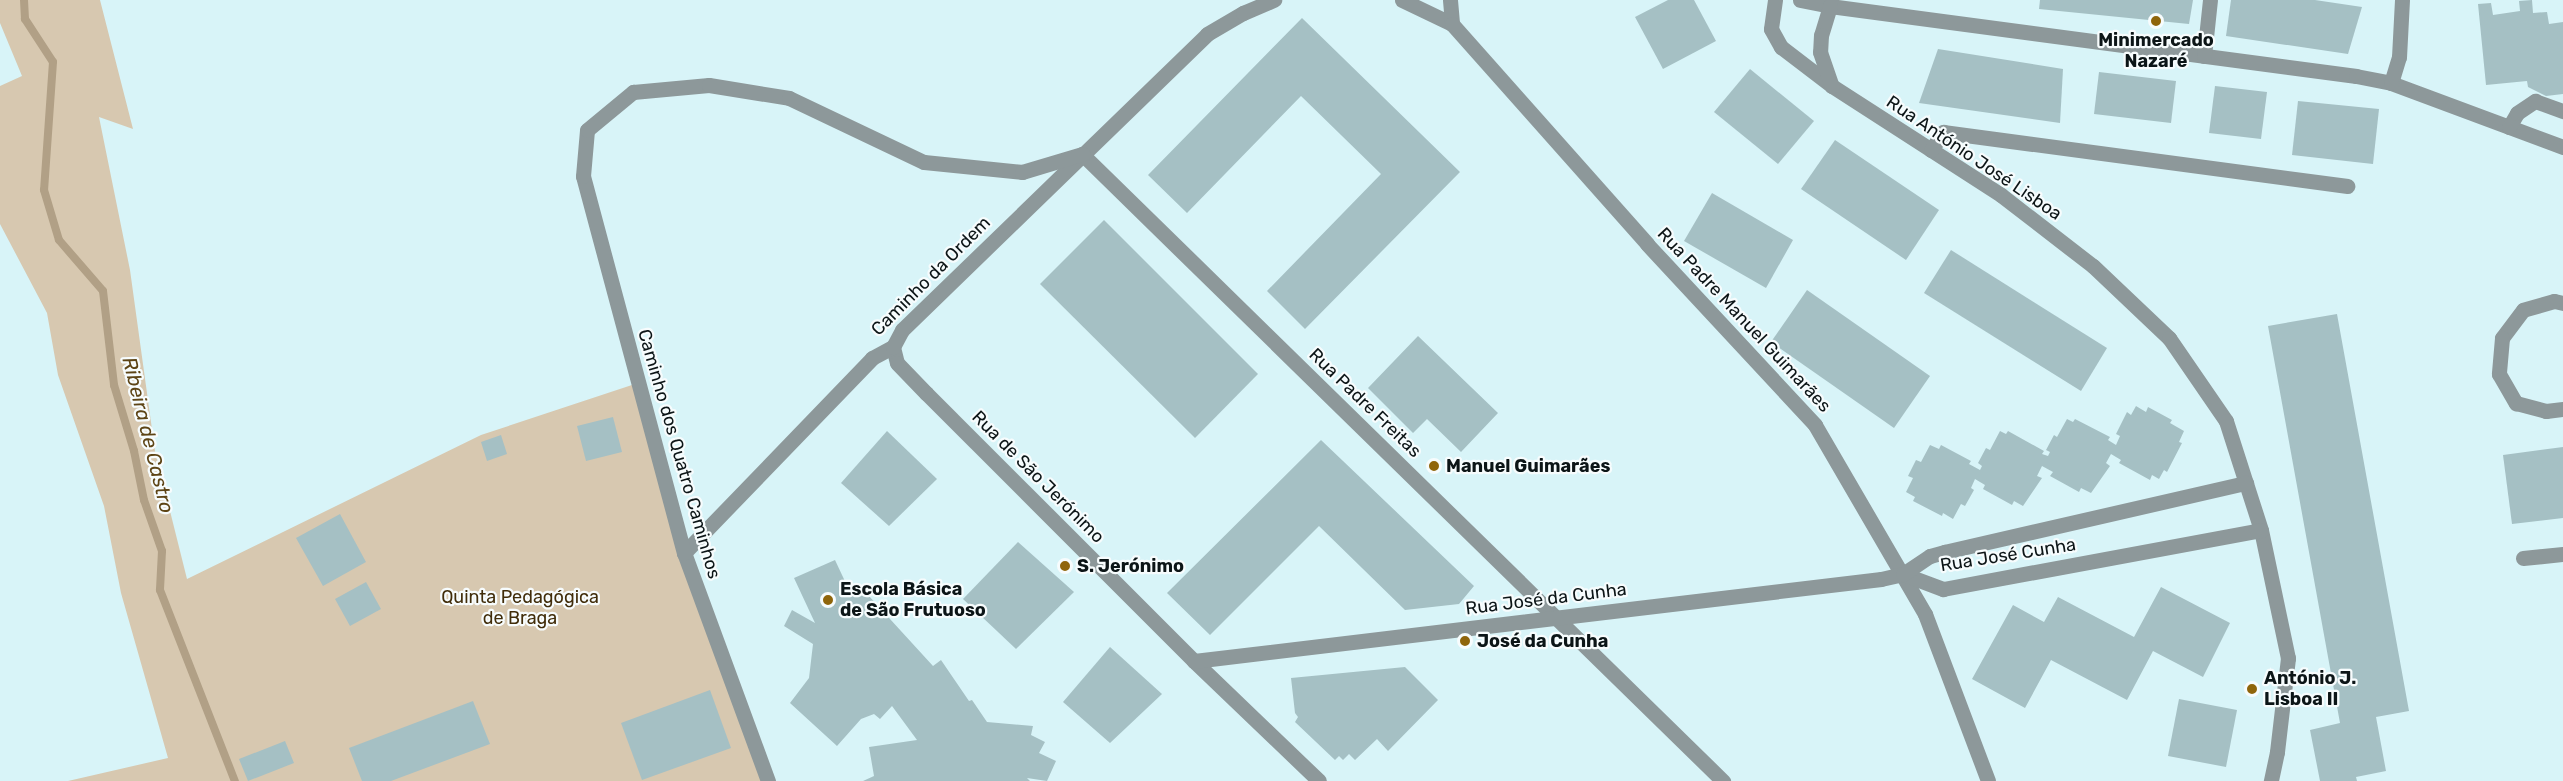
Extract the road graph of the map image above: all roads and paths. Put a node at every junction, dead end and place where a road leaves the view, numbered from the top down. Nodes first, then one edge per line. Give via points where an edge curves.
1 (1274, 0) edge
2 (1402, 0) edge
3 (1450, 0) edge
4 (1775, 0) edge
5 (1800, 0) edge
6 (2210, 0) edge
7 (2402, 0) edge
8 (1830, 6) junction
9 (1452, 24) junction
10 (2204, 56) junction
11 (2391, 83) junction
12 (1832, 86) junction
13 (2563, 111) edge
14 (2509, 127) junction
15 (586, 130) joint
16 (2563, 147) edge
17 (1931, 150) junction
18 (1082, 154) junction
19 (2347, 186) dead end
20 (2563, 303) edge
21 (893, 346) junction
22 (2563, 409) edge
23 (2246, 483) junction
24 (2260, 530) junction
25 (684, 553) junction
26 (2563, 554) edge
27 (2523, 558) dead end
28 (1903, 574) junction
29 (1557, 617) junction
30 (1194, 661) junction
31 (768, 781) edge
32 (1319, 781) edge
33 (1723, 781) edge
34 (1988, 781) edge
35 (2271, 781) edge

1 - 18 street, Caminho da Ordem via 1207,34
2 - 9 street, Rua Padre Manuel Guimarães
3 - 9 street
4 - 12 street, Rua António José Lisboa via 1771,29 1781,47
5 - 8 street
6 - 10 street
7 - 11 street via 2399,57
8 - 10 street
8 - 12 street via 1820,52
9 - 28 street, Rua Padre Manuel Guimarães via 1647,244 1815,424
10 - 11 street
11 - 14 street
12 - 17 street, Rua António José Lisboa
13 - 14 street via 2535,101 2517,113
14 - 16 street
15 - 18 street, Caminho da Ordem via 633,92 709,85 789,98 924,162 1022,172
15 - 25 street, Caminho dos Quatro Caminhos via 583,176
17 - 19 street via 1943,132
17 - 23 street, Rua António José Lisboa via 2001,195 2093,266 2169,338 2226,421
18 - 21 street, Caminho da Ordem via 902,330
18 - 29 street, Rua Padre Freitas
20 - 22 street via 2554,301 2523,310 2502,338 2499,374 2516,403 2546,411
21 - 25 street, Caminho da Ordem via 872,358
21 - 30 street, Rua de São Jerónimo via 897,363
23 - 24 street, Rua António José Lisboa
23 - 28 street, Rua José Cunha via 1930,555
24 - 28 street, Rua José Cunha via 1943,589
24 - 35 street, Rua António José Lisboa via 2288,658
25 - 31 street, Caminho dos Quatro Caminhos
26 - 27 street
28 - 29 street, Rua José da Cunha
28 - 34 street, Rua Padre Manuel Guimarães via 1925,614
29 - 30 street, Rua José da Cunha
29 - 33 street, Rua Padre Freitas
30 - 32 street, Rua de São Jerónimo

